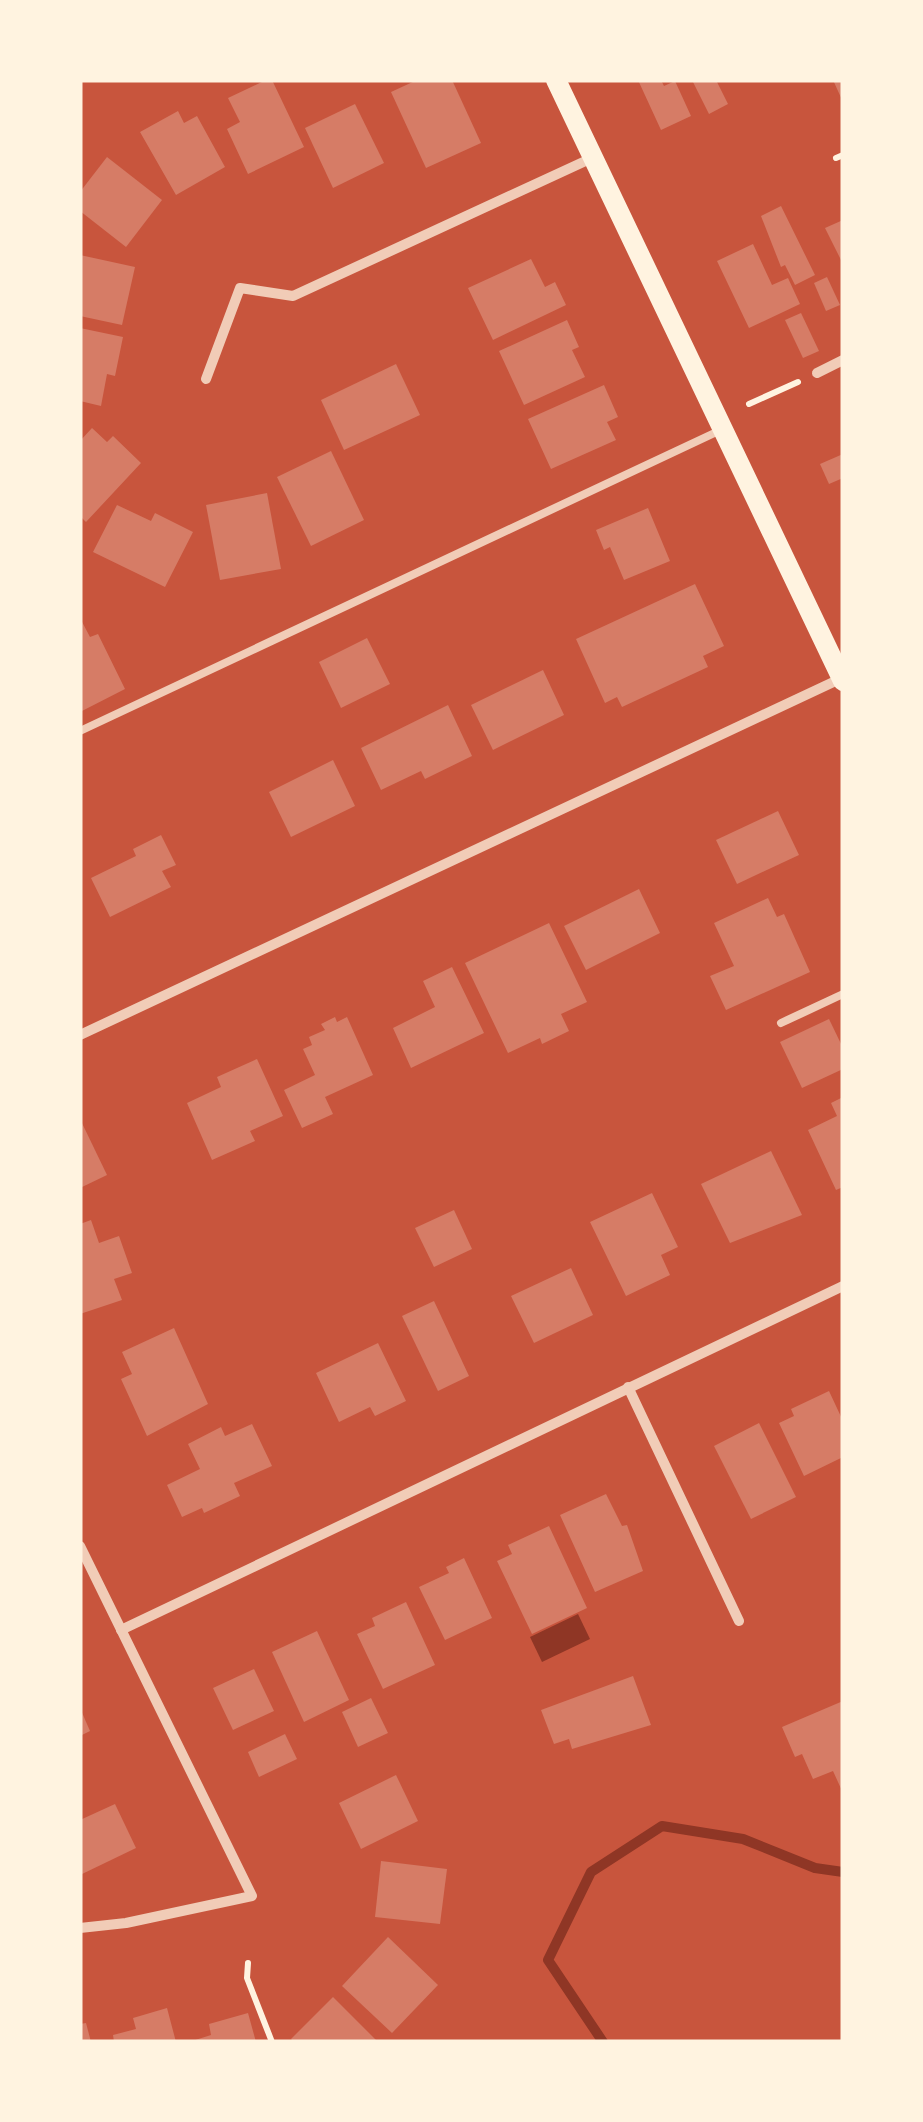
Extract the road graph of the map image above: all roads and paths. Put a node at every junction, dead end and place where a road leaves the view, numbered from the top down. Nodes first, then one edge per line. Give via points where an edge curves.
1 (556, 80) edge
2 (593, 158) junction
3 (843, 360) edge
4 (817, 373) joint
5 (206, 380) dead end
6 (749, 404) dead end
7 (723, 429) junction
8 (842, 679) edge
9 (80, 731) edge
10 (843, 994) edge
11 (781, 1023) dead end
12 (80, 1035) edge
13 (843, 1286) edge
14 (628, 1387) junction
15 (80, 1546) edge
16 (739, 1621) dead end
17 (120, 1630) junction
18 (80, 1928) edge
19 (248, 1963) dead end
20 (272, 2042) edge

1 - 2 main road
2 - 5 street via 293,296 240,288
2 - 7 main road
3 - 4 street
4 - 6 path
7 - 8 main road
7 - 9 lane
8 - 12 street
10 - 11 lane
13 - 14 street
14 - 16 street
14 - 17 street
15 - 17 street
17 - 18 street via 252,1896
19 - 20 path via 246,1978

